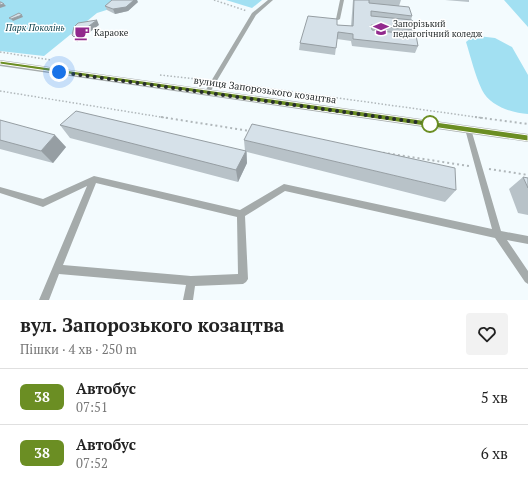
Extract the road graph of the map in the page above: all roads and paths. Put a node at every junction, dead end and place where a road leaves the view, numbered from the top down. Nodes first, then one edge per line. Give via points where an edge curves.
1 (214, 0) edge
2 (271, 0) edge
3 (342, 0) edge
4 (218, 1) edge
5 (254, 14) junction
6 (338, 19) edge
7 (0, 52) edge
8 (56, 60) dead end
9 (0, 63) edge
10 (154, 74) dead end
11 (216, 81) junction
12 (0, 91) edge
13 (207, 93) junction
14 (528, 124) edge
15 (468, 129) junction
16 (252, 132) edge
17 (528, 138) edge
18 (377, 151) edge
19 (478, 167) junction
20 (528, 175) edge
21 (94, 179) junction
22 (0, 191) edge
23 (241, 214) junction
24 (498, 234) junction
25 (528, 240) edge
26 (56, 269) junction
27 (528, 279) edge
28 (191, 281) junction
29 (44, 300) edge
30 (188, 300) edge

1 - 4 path
2 - 5 lane
3 - 6 lane
4 - 5 path
5 - 11 lane
7 - 8 path
9 - 13 street, вулиця Запорозького козацтва
10 - 11 path
11 - 13 lane
11 - 14 path
12 - 16 path
13 - 15 street, вулиця Запорозького козацтва
15 - 17 street, вулиця Запорозького козацтва
15 - 19 lane
18 - 19 path
19 - 20 path
19 - 24 lane
21 - 22 lane via 43,203
21 - 23 lane
21 - 26 lane
23 - 24 lane via 284,187
23 - 28 lane via 243,279
24 - 25 lane
24 - 27 lane
26 - 28 lane
26 - 29 lane
28 - 30 lane

